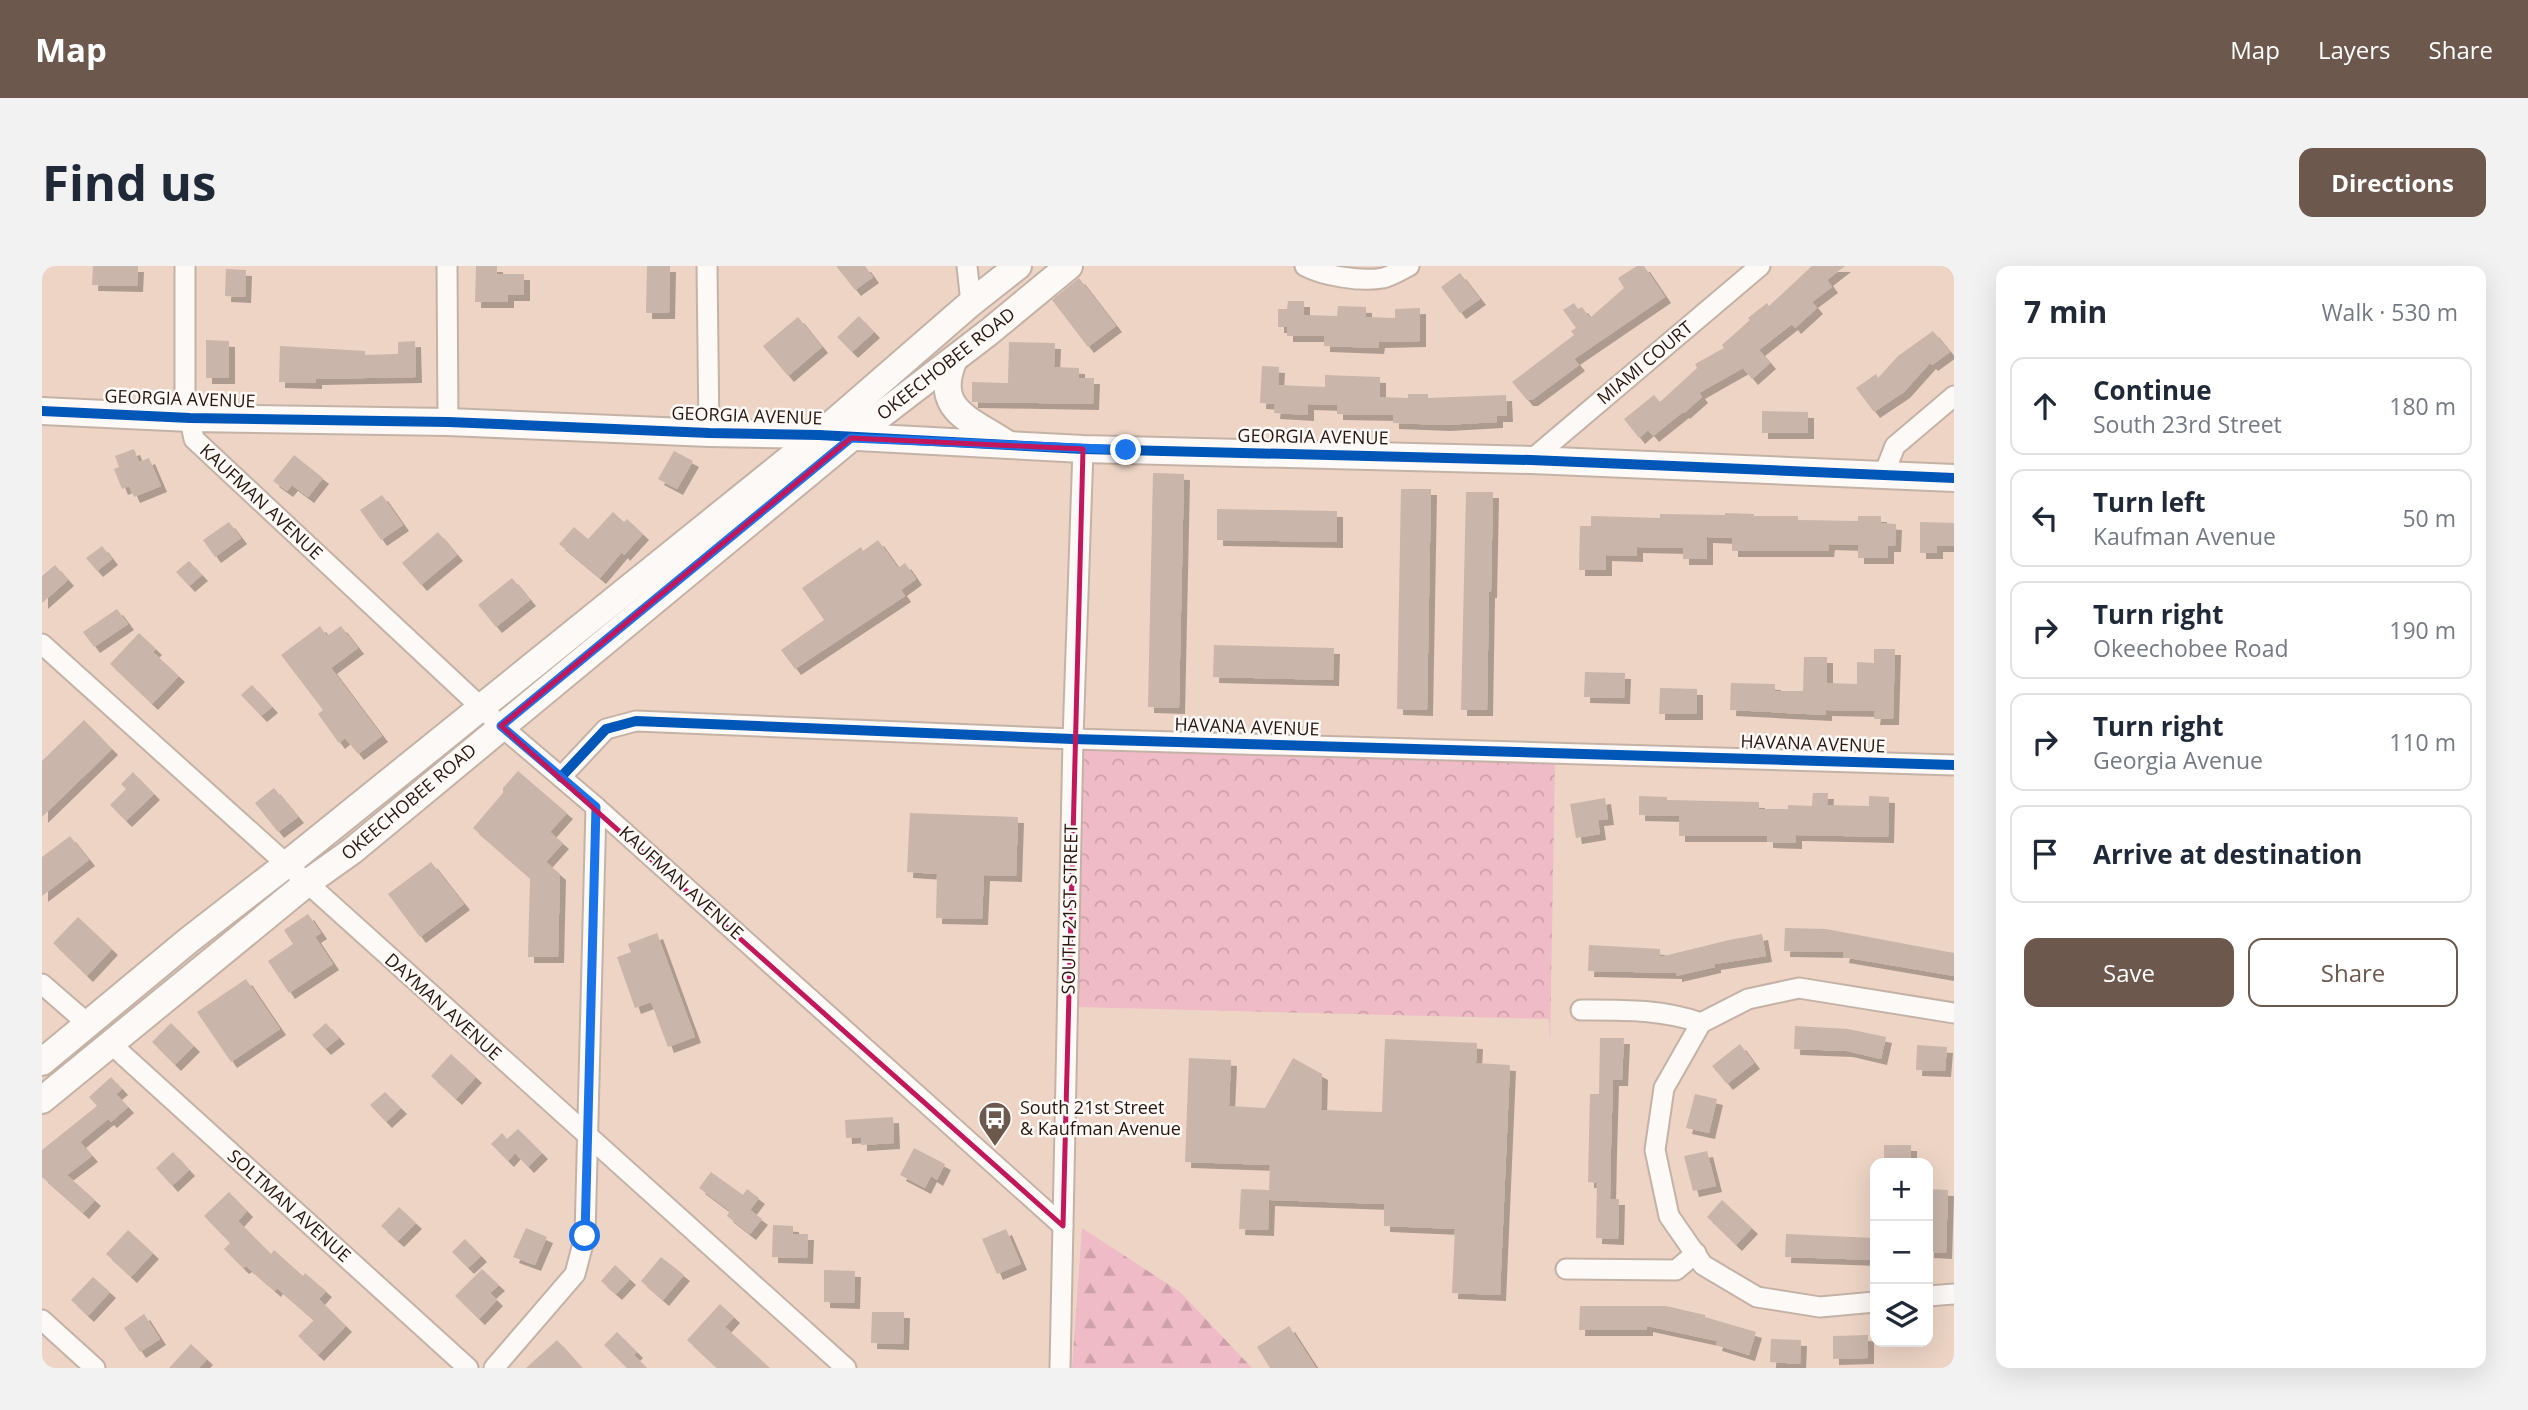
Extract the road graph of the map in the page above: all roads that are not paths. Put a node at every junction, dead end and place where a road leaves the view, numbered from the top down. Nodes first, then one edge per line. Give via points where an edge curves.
1 (185, 266) edge
2 (447, 266) edge
3 (707, 266) edge
4 (967, 266) edge
5 (1018, 266) edge
6 (1069, 266) edge
7 (1305, 266) edge
8 (1409, 266) edge
9 (1760, 266) edge
10 (971, 303) junction
11 (954, 359) junction
12 (1954, 396) edge
13 (42, 411) edge
14 (190, 418) junction
15 (448, 422) junction
16 (719, 433) junction
17 (818, 435) junction
18 (851, 438) junction
19 (1009, 445) junction
20 (1083, 449) junction
21 (1531, 460) junction
22 (1884, 474) junction
23 (1954, 478) edge
24 (761, 481) junction
25 (42, 643) edge
26 (481, 706) junction
27 (501, 726) junction
28 (1073, 739) junction
29 (1954, 765) edge
30 (561, 777) junction
31 (596, 807) junction
32 (287, 864) junction
33 (307, 883) junction
34 (42, 985) edge
35 (1581, 1010) dead end
36 (1954, 1013) edge
37 (1701, 1023) junction
38 (88, 1024) junction
39 (111, 1045) junction
40 (42, 1062) edge
41 (42, 1100) edge
42 (587, 1137) junction
43 (1063, 1226) junction
44 (1696, 1253) junction
45 (1566, 1269) dead end
46 (1954, 1294) edge
47 (1933, 1296) edge
48 (1870, 1302) edge
49 (42, 1320) edge
50 (95, 1368) edge
51 (468, 1368) edge
52 (494, 1368) edge
53 (846, 1368) edge
54 (1060, 1368) edge

1 - 14 street, KAUFMAN AVENUE via 185,396
2 - 15 street
3 - 16 street
4 - 10 street
5 - 10 main road, OKEECHOBEE ROAD
6 - 11 main road, OKEECHOBEE ROAD
7 - 8 street via 1338,277 1383,278
9 - 21 street, MIAMI COURT
10 - 17 main road, OKEECHOBEE ROAD
11 - 18 main road, OKEECHOBEE ROAD
11 - 19 main road via 946,385 953,405
12 - 22 street via 1895,446
13 - 14 main road, GEORGIA AVENUE
14 - 15 main road, GEORGIA AVENUE
14 - 26 street, KAUFMAN AVENUE via 194,439
15 - 16 main road, GEORGIA AVENUE
16 - 17 main road, GEORGIA AVENUE
16 - 24 main road via 755,446 763,455
17 - 18 main road, GEORGIA AVENUE
17 - 24 main road, OKEECHOBEE ROAD
18 - 19 main road, GEORGIA AVENUE
18 - 27 main road, OKEECHOBEE ROAD
19 - 20 main road, GEORGIA AVENUE
20 - 21 main road, GEORGIA AVENUE
20 - 28 street, SOUTH 21ST STREET
21 - 22 main road, GEORGIA AVENUE
22 - 23 main road, GEORGIA AVENUE
24 - 26 main road, OKEECHOBEE ROAD
25 - 32 street, DAYMAN AVENUE
26 - 27 street, KAUFMAN AVENUE
26 - 32 main road, OKEECHOBEE ROAD
27 - 30 street, KAUFMAN AVENUE
27 - 33 main road, OKEECHOBEE ROAD
28 - 29 street, HAVANA AVENUE
28 - 30 street, HAVANA AVENUE via 636,721 606,729
28 - 43 street, SOUTH 21ST STREET
30 - 31 street, KAUFMAN AVENUE
31 - 42 street
31 - 43 street, KAUFMAN AVENUE
32 - 33 street, DAYMAN AVENUE
32 - 38 main road, OKEECHOBEE ROAD
33 - 39 main road, OKEECHOBEE ROAD
33 - 42 street, DAYMAN AVENUE
34 - 38 street
35 - 37 street via 1641,1010
36 - 37 street via 1799,988 1748,999
37 - 44 street via 1664,1088 1655,1150 1669,1216
38 - 40 main road, OKEECHOBEE ROAD
39 - 41 main road, OKEECHOBEE ROAD
39 - 51 street, SOLTMAN AVENUE
42 - 52 street via 585,1236 575,1274
42 - 53 street, DAYMAN AVENUE
43 - 54 street, SOUTH 21ST STREET
44 - 45 street via 1675,1270
44 - 48 street via 1703,1265 1757,1297 1820,1307
46 - 47 street
49 - 50 street

